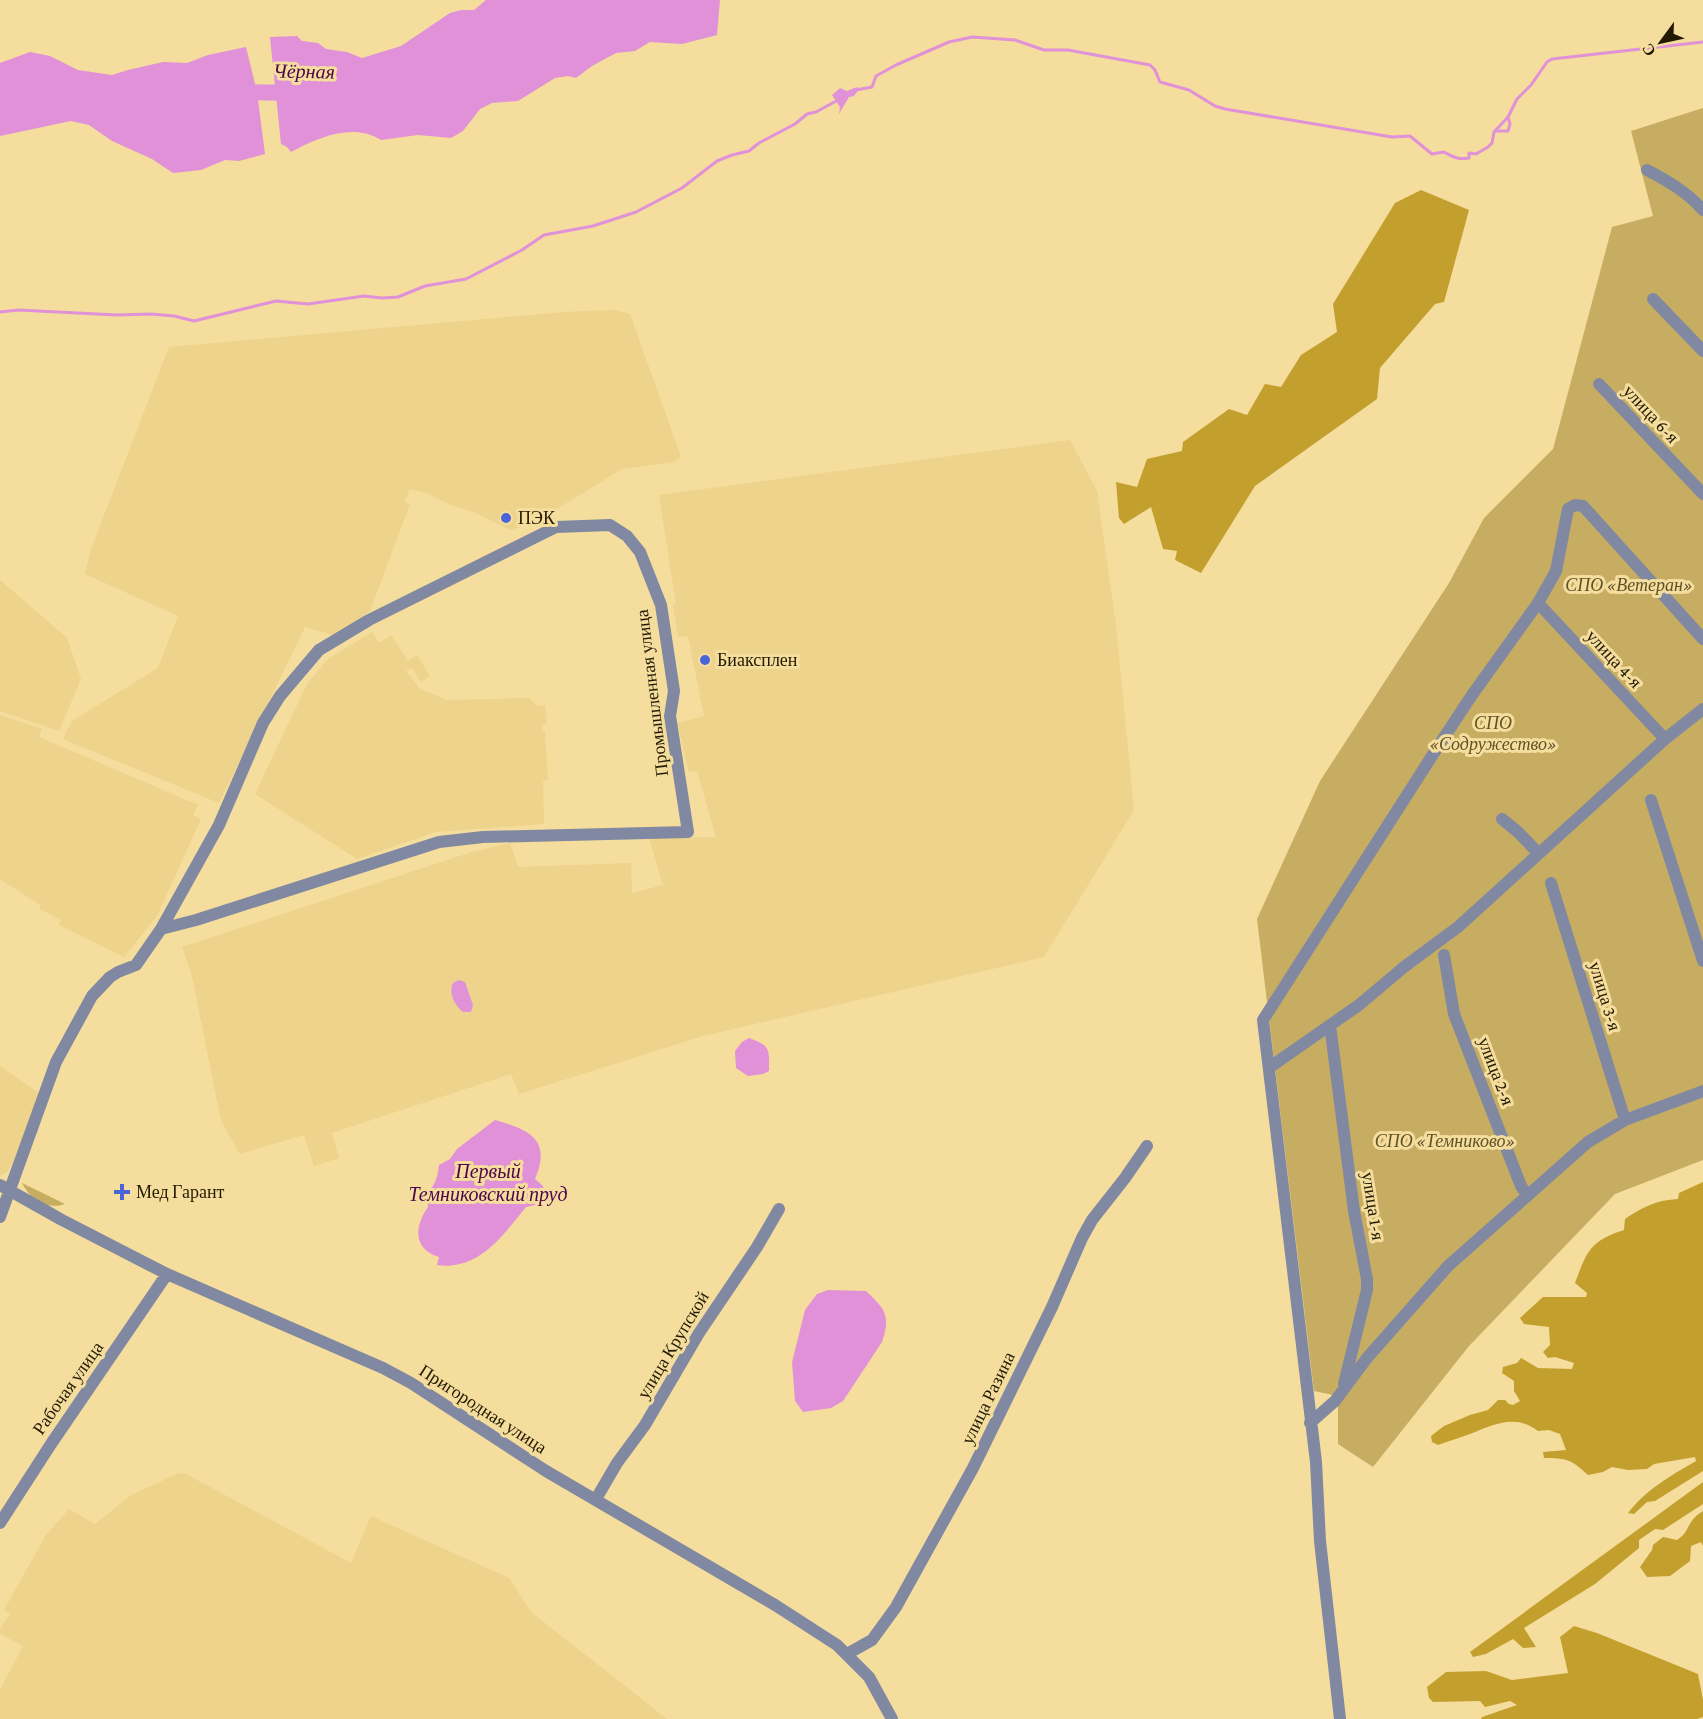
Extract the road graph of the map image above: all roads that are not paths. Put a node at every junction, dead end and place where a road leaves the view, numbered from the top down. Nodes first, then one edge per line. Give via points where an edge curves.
1 (1647, 170) dead end
2 (1703, 210) edge
3 (1653, 299) dead end
4 (1703, 351) edge
5 (1599, 384) dead end
6 (1703, 494) edge
7 (1538, 603) junction
8 (1703, 639) edge
9 (1703, 709) edge
10 (1665, 739) junction
11 (1651, 800) dead end
12 (1502, 819) dead end
13 (1538, 853) junction
14 (1551, 883) dead end
15 (161, 929) junction
16 (1444, 956) dead end
17 (1703, 961) edge
18 (1330, 1025) junction
19 (1270, 1067) junction
20 (1703, 1091) edge
21 (1624, 1120) junction
22 (1147, 1146) dead end
23 (5, 1188) edge
24 (1527, 1196) junction
25 (779, 1209) dead end
26 (0, 1216) edge
27 (167, 1274) junction
28 (1342, 1391) junction
29 (1310, 1423) junction
30 (596, 1499) junction
31 (0, 1523) edge
32 (847, 1653) junction
33 (892, 1719) edge
34 (1340, 1719) edge

1 - 2 street via 1671,182
3 - 4 street
5 - 6 street, улица 6-я
7 - 8 street via 1556,571 1568,510 1575,505 1583,506
7 - 10 street, улица 4-я
7 - 19 street via 1446,735 1263,1020
9 - 10 street
10 - 13 street
11 - 17 street
12 - 13 street
13 - 18 street via 1458,927
14 - 21 street, улица 3-я
15 - 15 street, Промышленная улица via 219,825 271,709 319,650 369,620 556,527 610,525 633,543 645,561 661,605 674,691 670,716 688,832 483,837 439,842
15 - 23 street, Промышленная улица via 136,965 110,977 84,1009 56,1062
16 - 24 street, улица 2-я via 1454,1014
18 - 19 street
18 - 28 street, улица 1-я via 1354,1211 1367,1279
19 - 29 street
20 - 21 street
21 - 24 street via 1588,1142
22 - 32 street, улица Разина via 1087,1229 973,1468 887,1622 872,1640
23 - 26 street, Промышленная улица
23 - 27 street, Пригородная улица
24 - 28 street via 1448,1266
25 - 30 street, улица Крупской
27 - 30 street, Пригородная улица via 383,1368
27 - 31 street, Рабочая улица
28 - 29 street
29 - 34 street
30 - 32 street, Пригородная улица via 775,1605
32 - 33 street, Пригородная улица via 869,1677

